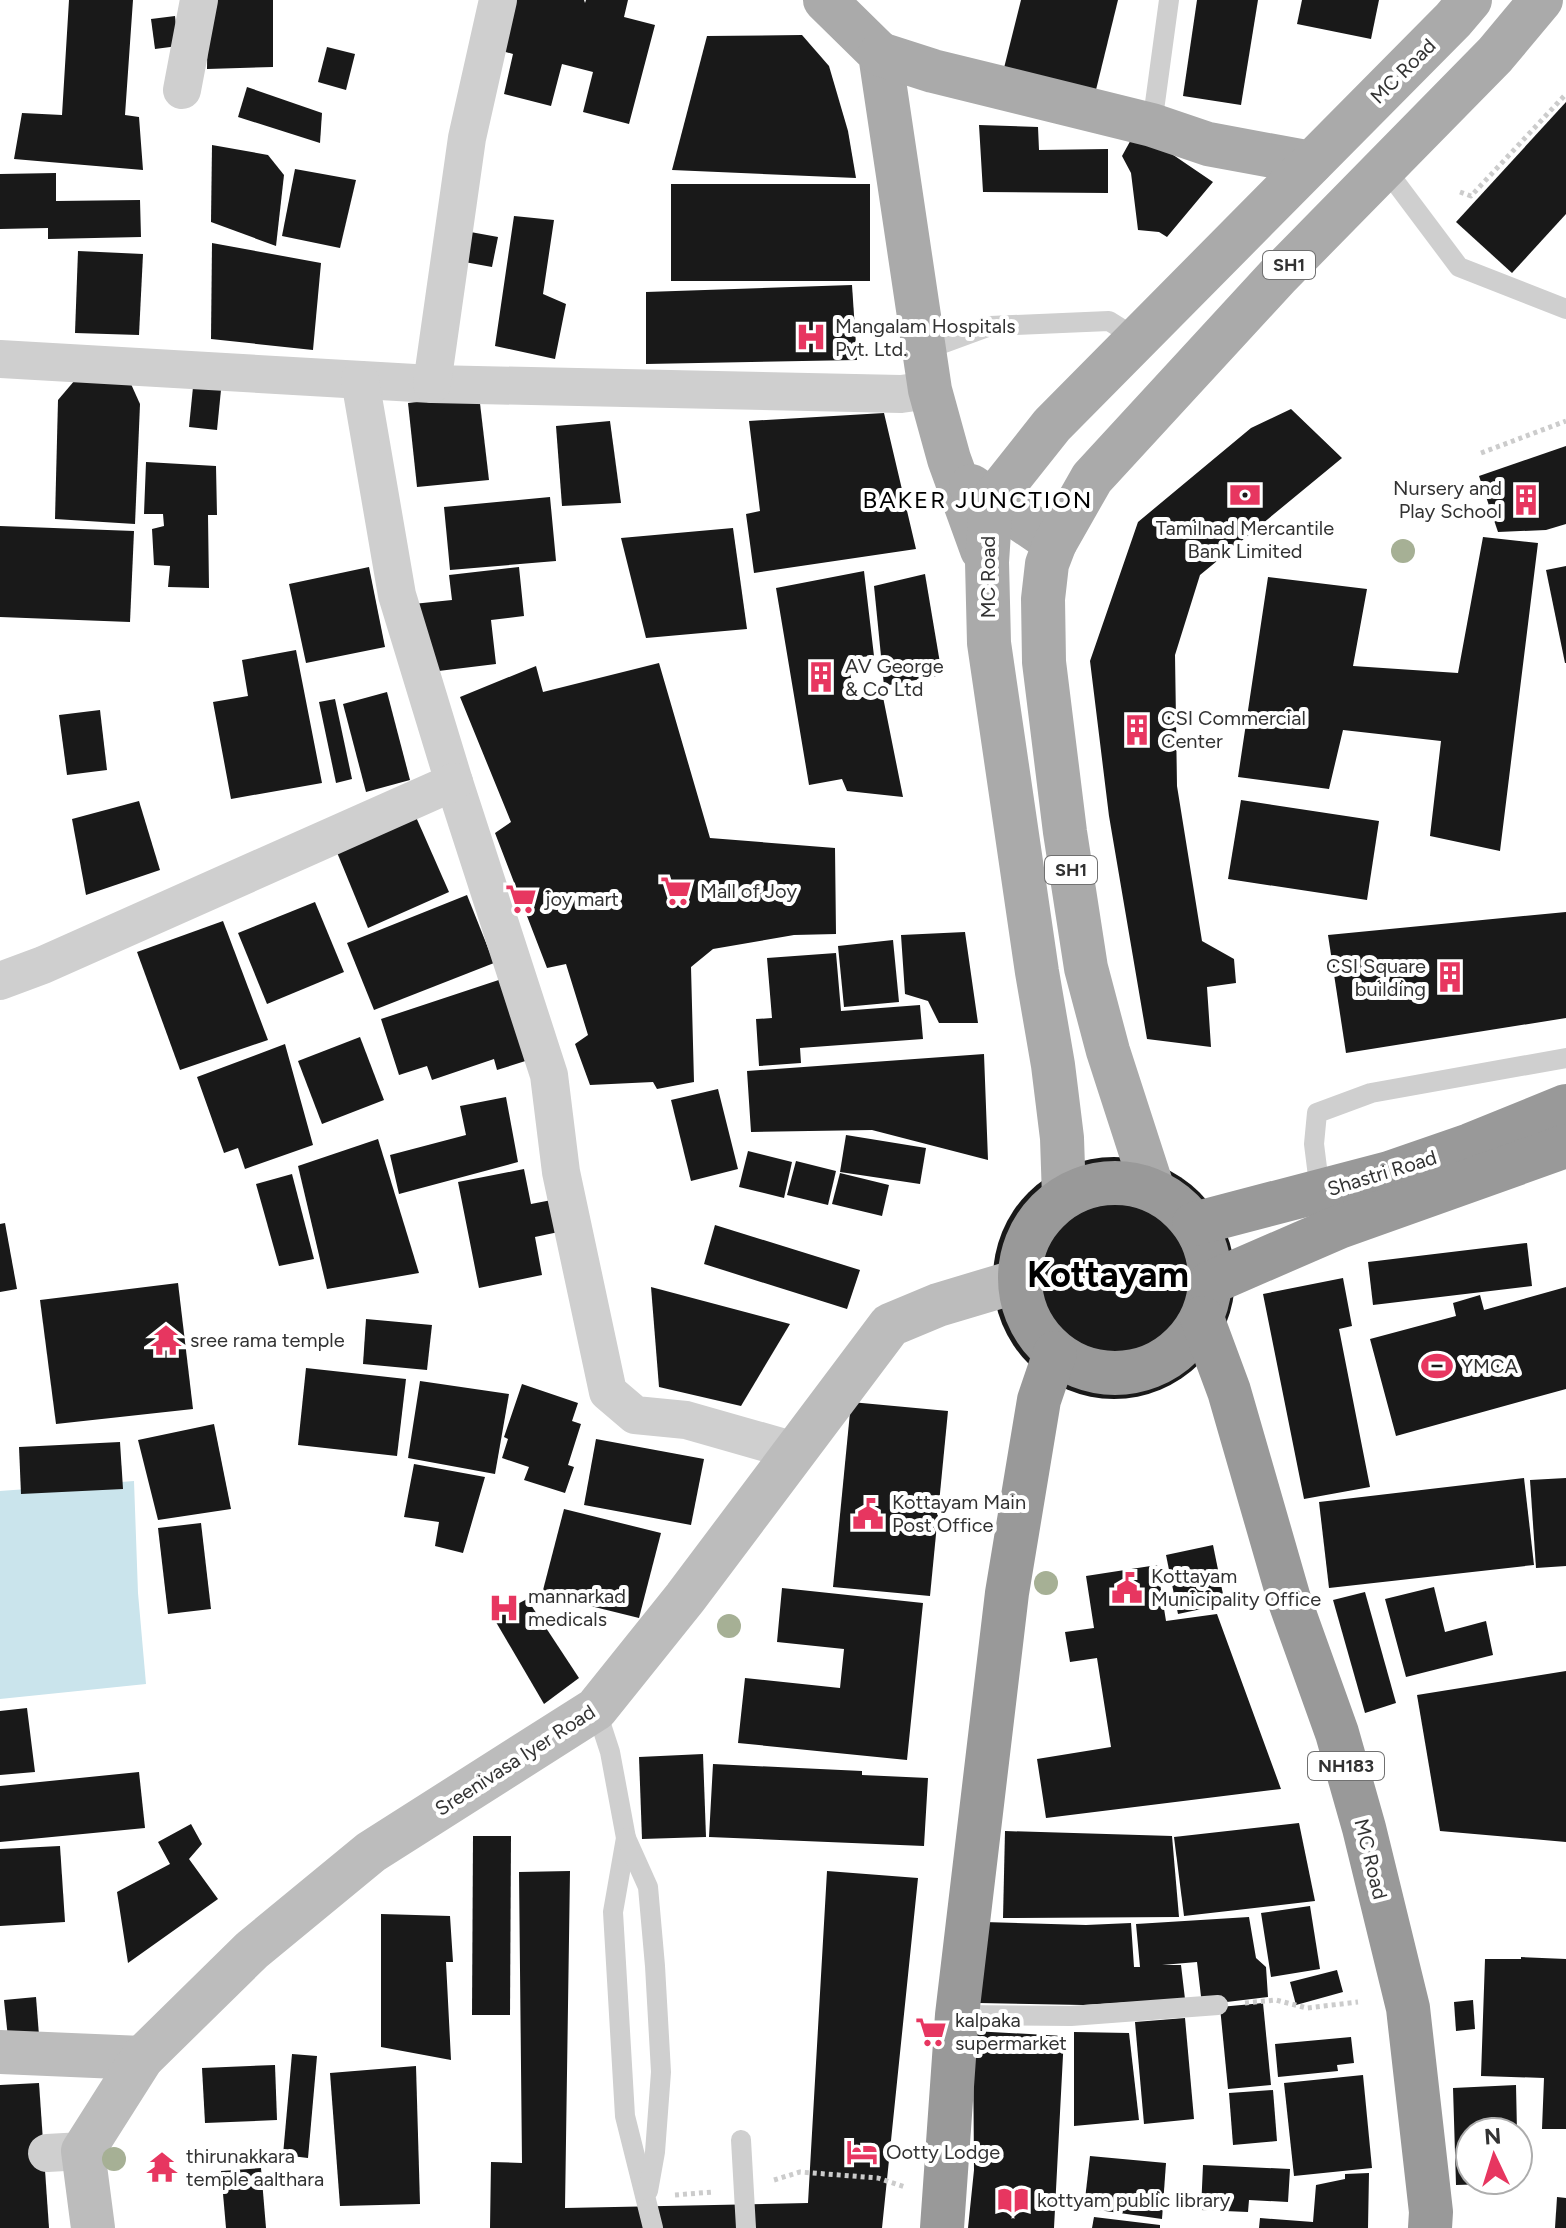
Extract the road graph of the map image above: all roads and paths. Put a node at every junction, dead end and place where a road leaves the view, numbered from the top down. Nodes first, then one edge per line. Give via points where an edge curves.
1 (199, 0) edge
2 (498, 0) edge
3 (825, 0) edge
4 (1169, 0) edge
5 (1470, 0) edge
6 (1541, 0) edge
7 (880, 54) junction
8 (182, 90) dead end
9 (1566, 94) edge
10 (1152, 125) junction
11 (1311, 163) junction
12 (1384, 167) junction
13 (1460, 192) dead end
14 (1565, 306) edge
15 (1138, 339) junction
16 (0, 359) edge
17 (926, 371) junction
18 (360, 380) junction
19 (432, 384) junction
20 (1566, 421) edge
21 (1481, 453) dead end
22 (949, 459) junction
23 (998, 493) junction
24 (1055, 543) junction
25 (987, 562) junction
26 (454, 782) junction
27 (0, 981) edge
28 (1566, 1058) edge
29 (1566, 1106) edge
30 (1566, 1146) edge
31 (1153, 1190) junction
32 (1320, 1192) junction
33 (1064, 1197) junction
34 (1194, 1224) junction
35 (1018, 1281) junction
36 (1206, 1301) junction
37 (1055, 1353) junction
38 (795, 1451) junction
39 (596, 1709) junction
40 (626, 1838) junction
41 (1358, 2002) dead end
42 (1218, 2005) joint
43 (957, 2015) junction
44 (0, 2052) edge
45 (142, 2058) junction
46 (741, 2140) dead end
47 (913, 2189) dead end
48 (744, 2190) junction
49 (647, 2199) junction
50 (93, 2228) edge
51 (653, 2228) edge
52 (746, 2228) edge
53 (942, 2228) edge
54 (1430, 2228) edge

1 - 8 street
2 - 19 street via 467,138
3 - 7 main road
4 - 10 lane
5 - 11 main road, MC Road / SH1
6 - 12 main road, SH1 via 1495,55
7 - 10 main road
7 - 17 main road
9 - 13 path via 1471,196
10 - 11 main road via 1208,144
11 - 15 main road, MC Road / SH1
12 - 14 lane via 1459,267
12 - 24 main road, SH1 via 1092,478
15 - 17 lane via 1109,321 990,326
15 - 23 main road, MC Road / SH1 via 1052,425
16 - 18 street
17 - 19 street via 901,394
17 - 22 main road
18 - 19 street
18 - 26 street via 397,595
20 - 21 path
22 - 23 main road via 971,486
22 - 25 main road
23 - 24 main road
23 - 25 main road, MC Road / SH1
24 - 31 main road, SH1 via 1043,599 1044,662 1065,832 1086,968
25 - 33 main road, MC Road / SH1 via 989,643 1053,1065
26 - 27 street
26 - 38 street via 549,1075 561,1172 608,1392 635,1415 686,1420
28 - 32 lane via 1371,1093 1317,1113 1314,1144
29 - 32 highway, Shastri Road via 1402,1169
30 - 36 highway, Shastri Road / NH183 via 1354,1222
31 - 33 highway, NH183 via 1123,1183 1092,1185
31 - 34 highway, NH183
32 - 34 highway, Shastri Road
33 - 35 highway, NH183 via 1039,1219 1023,1249
34 - 36 highway, NH183 via 1208,1252
35 - 37 highway, NH183 via 1023,1309
35 - 38 main road, Sreenivasa Iyer Road via 890,1325
36 - 37 highway, NH183 via 1176,1352 1137,1371 1094,1372
36 - 54 highway, MC Road / NH183 via 1289,1599 1337,1733 1408,2008
37 - 43 highway via 1039,1400 1007,1593
38 - 39 main road, Sreenivasa Iyer Road
39 - 40 lane
39 - 45 main road, Sreenivasa Iyer Road via 371,1852 252,1950
40 - 49 lane via 613,1912 620,2042 625,2116
40 - 49 lane via 648,1887 655,1966 661,2072
41 - 42 path via 1307,2008 1276,2000
42 - 43 lane via 1071,2016
43 - 53 highway
44 - 45 main road
45 - 50 main road, Sreenivasa Iyer Road via 65,2152
46 - 48 lane
47 - 48 path via 878,2178 800,2172
48 - 49 path
48 - 52 lane
49 - 51 lane

